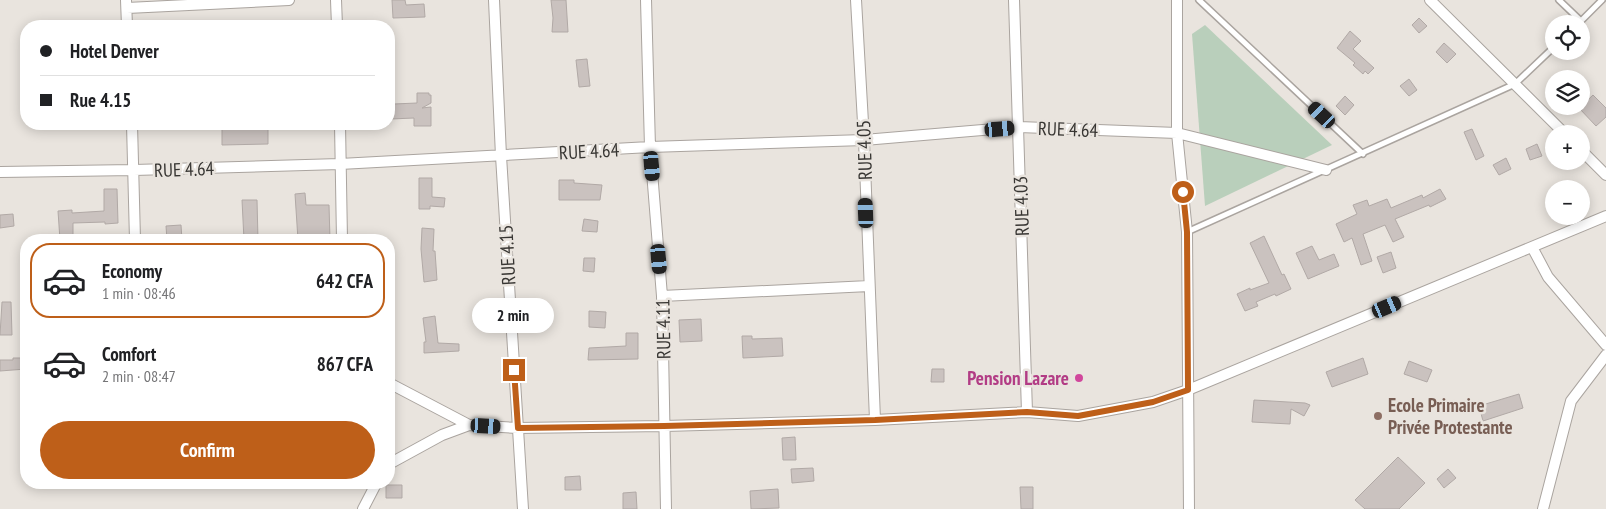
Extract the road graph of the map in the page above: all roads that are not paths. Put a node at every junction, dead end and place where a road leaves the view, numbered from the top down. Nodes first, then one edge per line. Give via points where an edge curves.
1 (288, 0) edge
2 (336, 0) edge
3 (494, 0) edge
4 (646, 0) edge
5 (856, 0) edge
6 (1014, 0) edge
7 (1176, 0) edge
8 (1199, 0) edge
9 (1430, 0) edge
10 (1559, 0) edge
11 (1602, 0) edge
12 (126, 4) edge
13 (1573, 15) edge
14 (1586, 15) edge
15 (127, 20) edge
16 (336, 20) edge
17 (1545, 56) edge
18 (1515, 84) junction
19 (1556, 125) edge
20 (1019, 127) junction
21 (132, 130) edge
22 (340, 130) edge
23 (1177, 133) junction
24 (864, 140) junction
25 (650, 147) junction
26 (1363, 154) junction
27 (501, 156) junction
28 (1590, 159) edge
29 (340, 164) junction
30 (134, 170) junction
31 (1326, 170) junction
32 (0, 172) edge
33 (1606, 175) edge
34 (1606, 216) edge
35 (1187, 232) junction
36 (135, 234) edge
37 (342, 234) edge
38 (1532, 247) junction
39 (869, 286) junction
40 (662, 296) junction
41 (1606, 345) edge
42 (1606, 355) edge
43 (395, 386) edge
44 (1188, 390) junction
45 (1027, 412) junction
46 (875, 420) junction
47 (469, 425) junction
48 (664, 426) junction
49 (518, 428) junction
50 (395, 461) edge
51 (373, 489) edge
52 (363, 509) edge
53 (523, 509) edge
54 (666, 509) edge
55 (1189, 509) edge
56 (1543, 509) edge

1 - 12 street
2 - 16 street
3 - 27 street, RUE 4.15
4 - 25 street, RUE 4.11
5 - 24 street, RUE 4.05
6 - 20 street, RUE 4.03
7 - 23 street
8 - 26 lane
9 - 18 street
10 - 13 lane
11 - 14 lane
12 - 15 street
17 - 18 lane
18 - 19 street
18 - 26 lane
20 - 23 street, RUE 4.64
20 - 24 street, RUE 4.64
20 - 45 street, RUE 4.03
21 - 30 street
22 - 29 street
23 - 31 street, RUE 4.64
23 - 35 street
24 - 25 street, RUE 4.64
24 - 39 street, RUE 4.05
25 - 27 street, RUE 4.64
25 - 40 street, RUE 4.11
26 - 31 lane
27 - 29 street, RUE 4.64
27 - 49 street, RUE 4.15
28 - 33 street
29 - 30 street, RUE 4.64
29 - 37 street
30 - 32 street, RUE 4.64
30 - 36 street
31 - 35 lane
34 - 38 street
35 - 44 street
38 - 41 street via 1548,277
38 - 44 street
39 - 40 street
39 - 46 street, RUE 4.05
40 - 48 street, RUE 4.11
42 - 56 street via 1571,400
43 - 47 street
44 - 45 street via 1153,402 1078,416
44 - 55 street
45 - 46 street
46 - 48 street
47 - 49 street
47 - 50 street via 442,434
48 - 49 street
48 - 54 street, RUE 4.11
49 - 53 street, RUE 4.15
51 - 52 street

